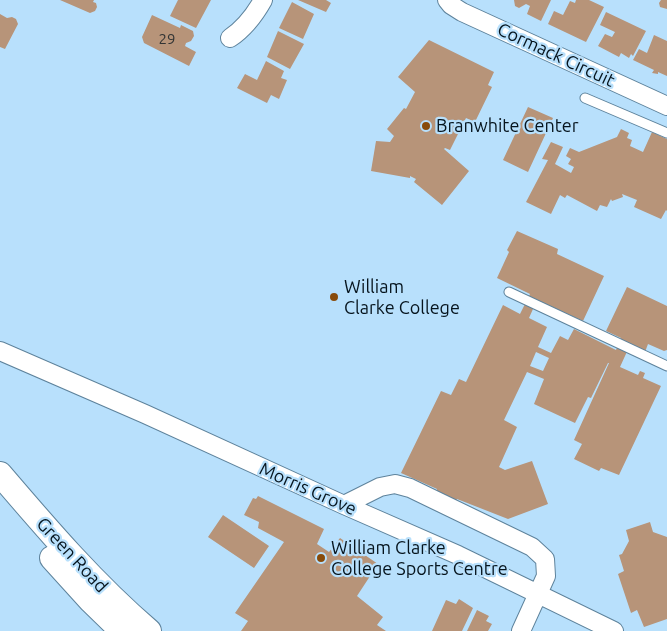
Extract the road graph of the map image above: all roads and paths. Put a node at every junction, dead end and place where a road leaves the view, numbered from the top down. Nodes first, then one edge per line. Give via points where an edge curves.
1 (263, 0) edge
2 (447, 0) edge
3 (230, 38) dead end
4 (586, 98) dead end
5 (667, 106) edge
6 (667, 133) edge
7 (509, 292) dead end
8 (0, 352) edge
9 (667, 366) edge
10 (0, 474) edge
11 (0, 498) edge
12 (344, 506) junction
13 (539, 594) junction
14 (122, 631) edge
15 (149, 631) edge
16 (521, 631) edge
17 (614, 631) edge

1 - 3 street via 254,17
2 - 5 street, Cormack Circuit via 462,12
4 - 6 lane
7 - 9 lane
8 - 12 street, Morris Grove via 145,414
10 - 15 main road, Green Road via 65,549
11 - 14 main road, Green Road
12 - 13 street, Morris Grove via 458,554
12 - 13 street via 380,487 396,484 410,488 532,547 545,560 546,576
13 - 16 street
13 - 17 street, Morris Grove

